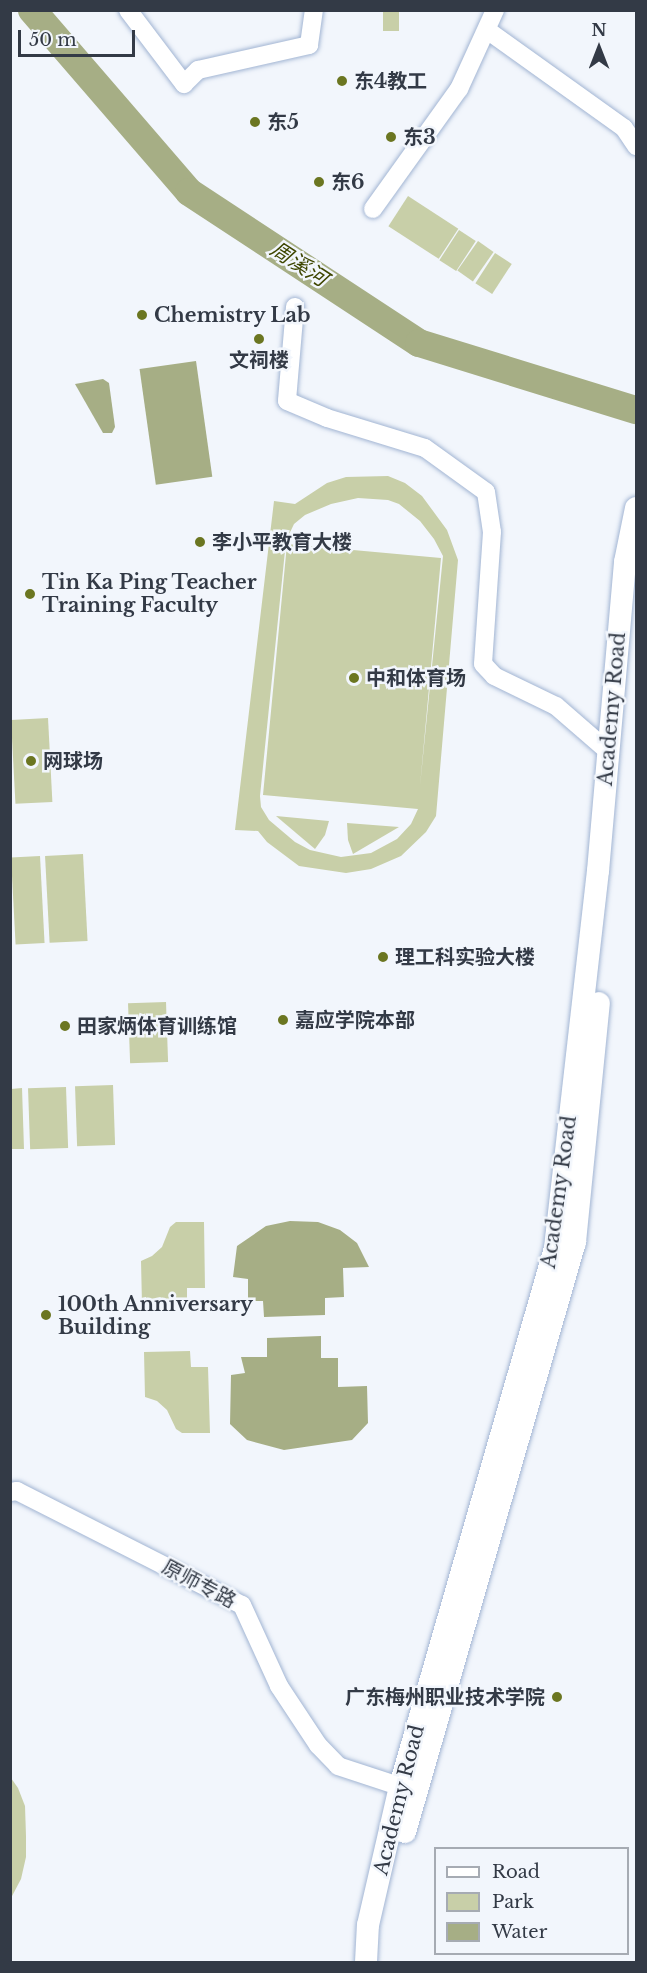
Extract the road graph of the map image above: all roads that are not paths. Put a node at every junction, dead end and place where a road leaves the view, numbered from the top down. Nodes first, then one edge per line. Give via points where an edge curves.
1 (128, 10) edge
2 (314, 10) edge
3 (495, 10) edge
4 (487, 30) junction
5 (636, 146) edge
6 (374, 209) dead end
7 (296, 307) dead end
8 (636, 508) edge
9 (636, 606) edge
10 (609, 752) junction
11 (10, 1492) edge
12 (408, 1789) junction
13 (366, 1962) edge
14 (377, 1962) edge

1 - 2 street via 184,84 198,70 309,45
3 - 4 street
4 - 5 street via 624,128
4 - 6 street via 459,89
7 - 10 street via 287,400 327,418 425,448 486,492 492,532 483,664 494,676 556,706
8 - 10 street, Academy Road via 625,562
9 - 12 street, Academy Road via 575,1242
10 - 12 street, Academy Road via 555,1248
11 - 12 street, 原师专路 via 16,1491 242,1605 279,1686 318,1745 338,1766
12 - 13 street, Academy Road via 368,1925
12 - 14 street, Academy Road via 379,1925

